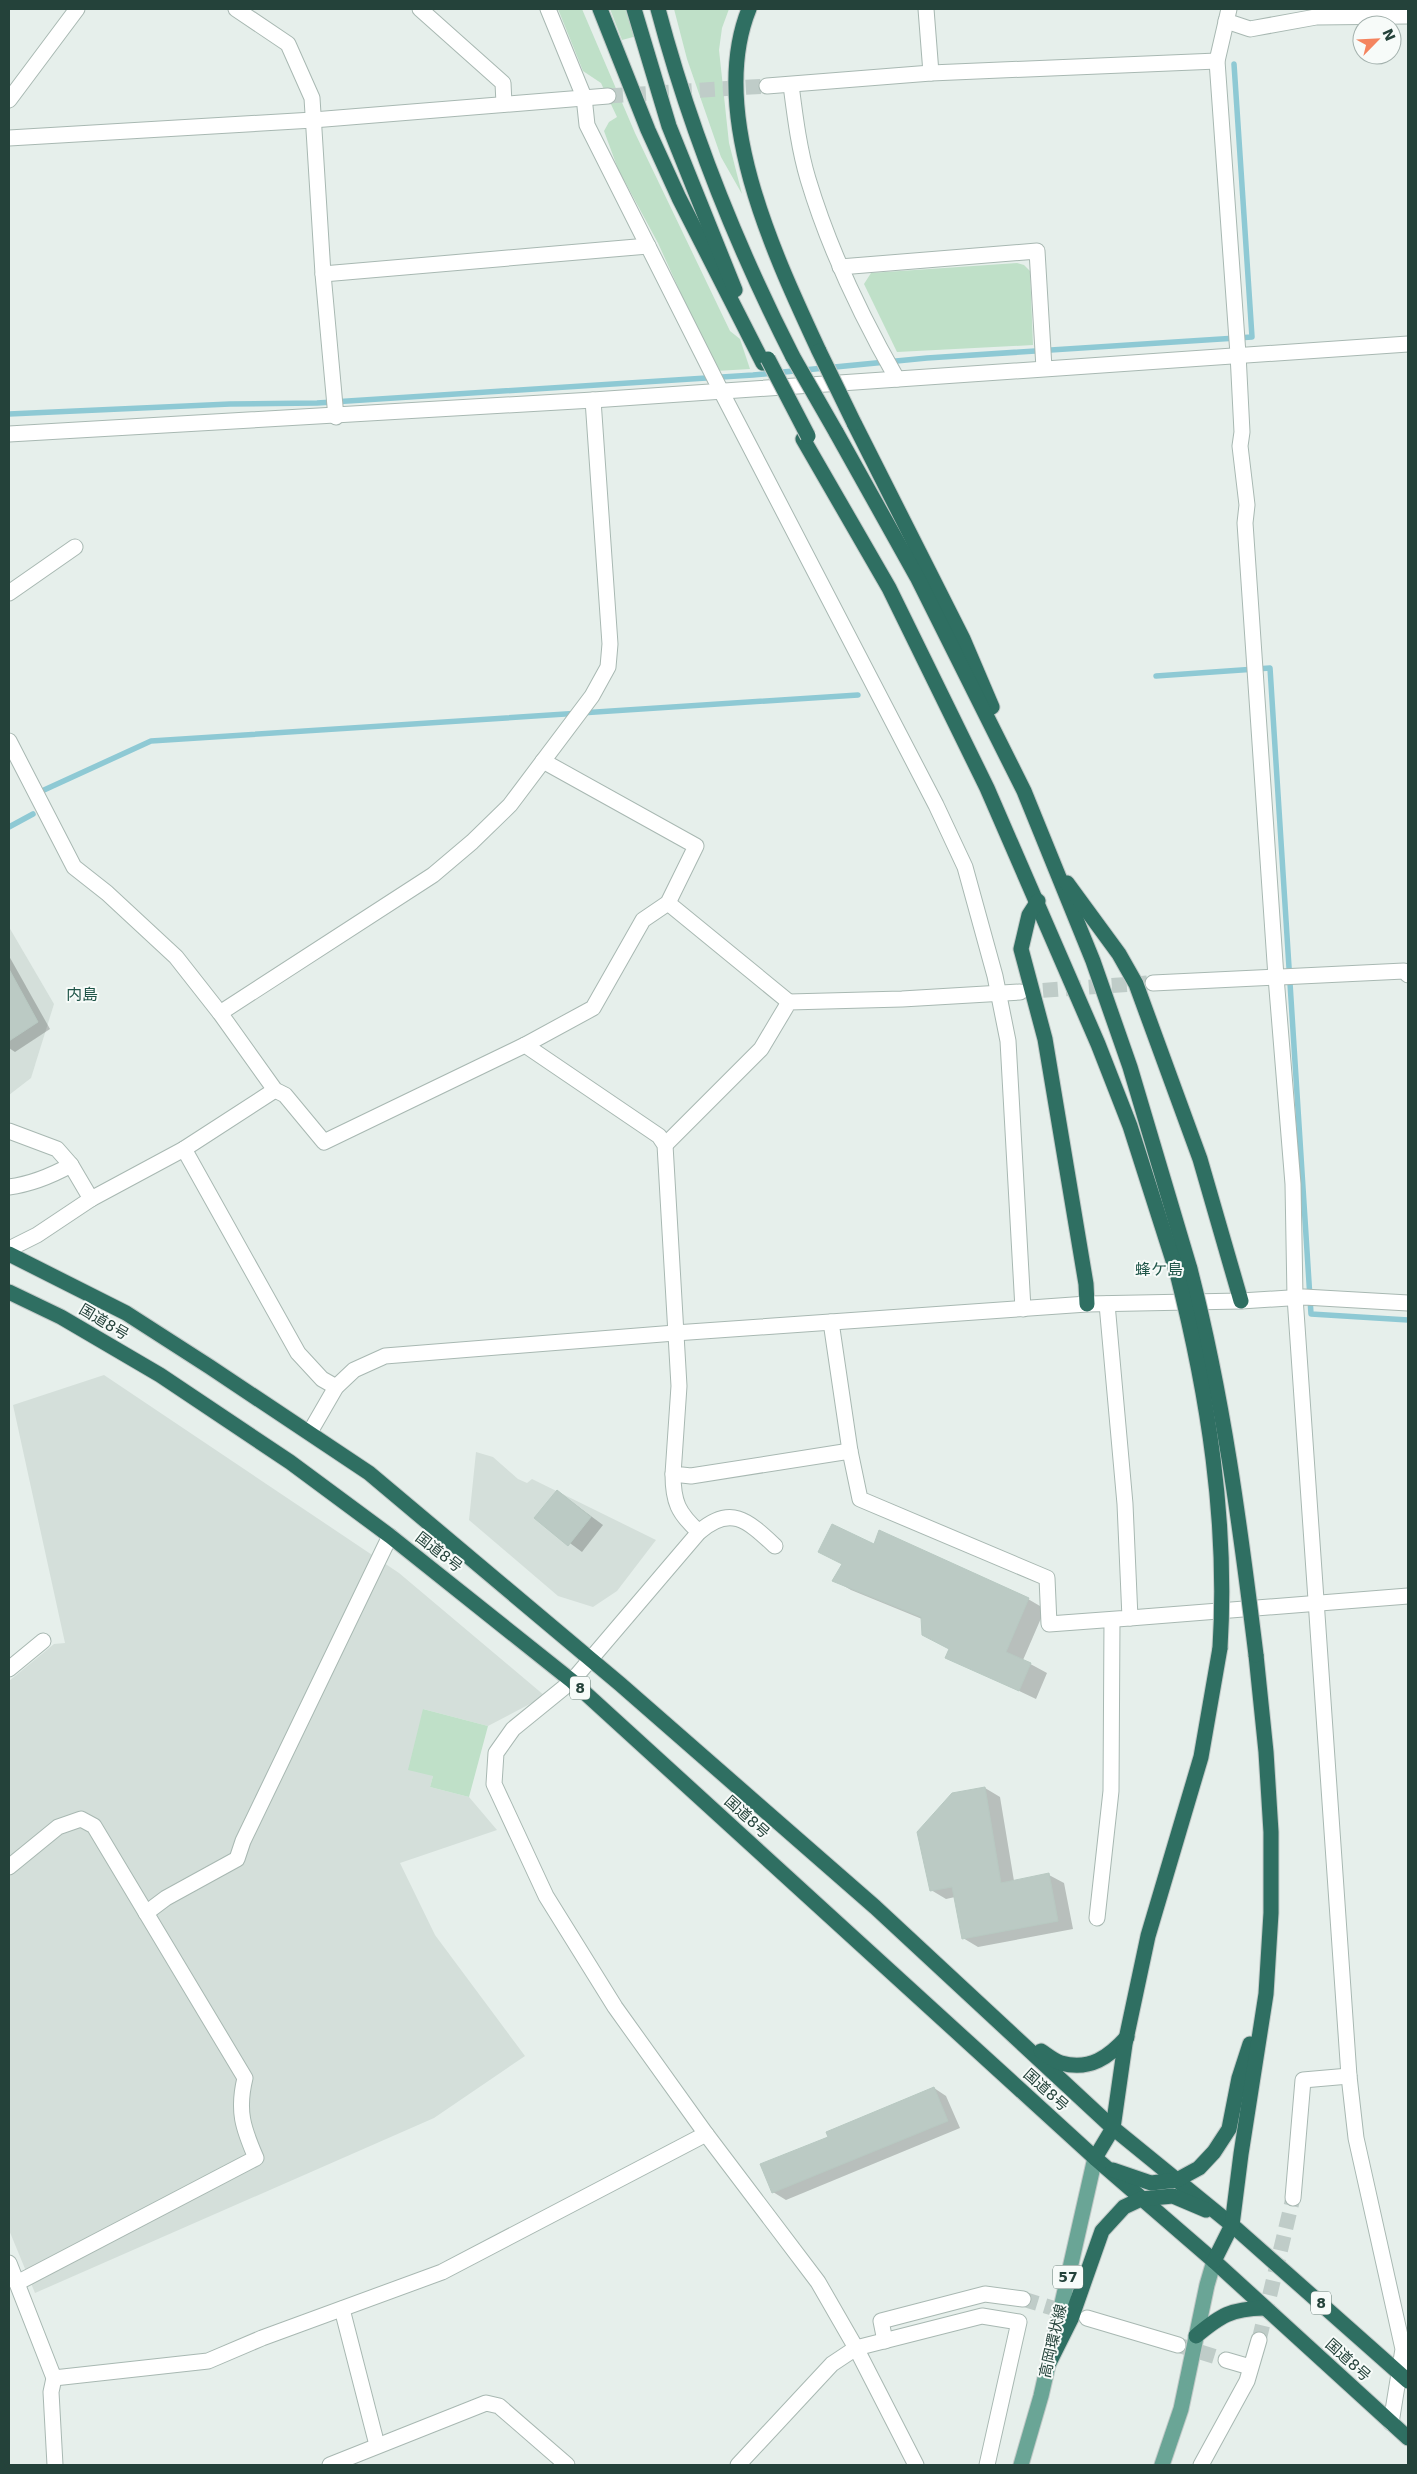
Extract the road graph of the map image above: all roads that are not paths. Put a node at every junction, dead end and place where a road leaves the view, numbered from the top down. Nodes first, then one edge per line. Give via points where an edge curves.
1 (77, 9) edge
2 (236, 9) edge
3 (420, 9) edge
4 (548, 9) edge
5 (600, 9) edge
6 (634, 9) edge
7 (658, 9) edge
8 (749, 9) edge
9 (926, 9) edge
10 (1228, 15) edge
11 (1408, 16) edge
12 (1217, 61) junction
13 (931, 73) junction
14 (791, 85) junction
15 (767, 86) tunnel mouth
16 (608, 96) tunnel mouth
17 (584, 97) junction
18 (9, 100) edge
19 (504, 104) junction
20 (313, 120) junction
21 (9, 138) edge
22 (648, 246) junction
23 (840, 267) junction
24 (323, 274) junction
25 (1408, 344) edge
26 (1238, 354) junction
27 (766, 361) junction
28 (1044, 368) junction
29 (897, 379) junction
30 (721, 391) junction
31 (593, 400) junction
32 (336, 417) junction
33 (9, 434) edge
34 (75, 547) dead end
35 (9, 593) edge
36 (9, 741) edge
37 (543, 761) junction
38 (1024, 791) junction
39 (1045, 843) junction
40 (1038, 901) junction
41 (668, 903) junction
42 (1408, 975) edge
43 (1280, 977) junction
44 (1153, 983) tunnel mouth
45 (1020, 992) tunnel mouth
46 (999, 994) junction
47 (789, 1002) junction
48 (220, 1013) junction
49 (526, 1045) junction
50 (275, 1090) junction
51 (9, 1131) edge
52 (665, 1144) junction
53 (184, 1149) junction
54 (71, 1165) junction
55 (9, 1187) edge
56 (91, 1199) junction
57 (9, 1249) edge
58 (9, 1254) edge
59 (1184, 1271) junction
60 (9, 1292) edge
61 (1299, 1297) junction
62 (1242, 1301) junction
63 (1408, 1303) edge
64 (1087, 1304) junction
65 (1107, 1304) junction
66 (1022, 1309) junction
67 (831, 1322) junction
68 (675, 1333) junction
69 (336, 1387) junction
70 (310, 1432) junction
71 (850, 1451) junction
72 (673, 1474) junction
73 (699, 1532) junction
74 (390, 1536) junction
75 (775, 1546) dead end
76 (1408, 1596) edge
77 (1315, 1602) junction
78 (1130, 1618) junction
79 (1112, 1620) junction
80 (43, 1641) dead end
81 (591, 1660) junction
82 (9, 1669) edge
83 (572, 1681) junction
84 (9, 1867) edge
85 (146, 1913) junction
86 (1097, 1918) dead end
87 (1266, 1994) junction
88 (1012, 2033) junction
89 (1128, 2036) junction
90 (1349, 2076) junction
91 (1114, 2128) junction
92 (706, 2134) junction
93 (1100, 2163) junction
94 (1177, 2180) junction
95 (1293, 2198) tunnel mouth
96 (1142, 2199) junction
97 (1227, 2221) junction
98 (1214, 2262) junction
99 (9, 2263) edge
100 (17, 2283) junction
101 (1023, 2299) tunnel mouth
102 (1264, 2308) junction
103 (342, 2309) junction
104 (1087, 2318) tunnel mouth
105 (1196, 2336) junction
106 (1259, 2340) tunnel mouth
107 (885, 2341) junction
108 (1178, 2345) tunnel mouth
109 (856, 2348) junction
110 (1406, 2348) edge
111 (1226, 2360) tunnel mouth
112 (1048, 2365) junction
113 (1250, 2367) junction
114 (1404, 2377) edge
115 (54, 2378) junction
116 (1391, 2423) junction
117 (1408, 2438) edge
118 (377, 2445) junction
119 (55, 2465) edge
120 (330, 2465) edge
121 (568, 2465) edge
122 (738, 2465) edge
123 (916, 2465) edge
124 (987, 2465) edge
125 (1021, 2465) edge
126 (1162, 2465) edge
127 (1201, 2465) edge

1 - 18 street
2 - 20 street via 288,44 312,98
3 - 19 street via 502,83
4 - 17 street
5 - 27 highway via 679,198
6 - 27 highway via 669,126 693,190
7 - 38 highway, bridge via 676,76 715,187 766,303 916,578
8 - 38 highway, bridge via 741,29 736,63 736,98 742,139 767,233 854,423 964,639
9 - 13 street
10 - 11 street via 1250,29 1316,17
10 - 12 street
12 - 13 street
12 - 26 street
13 - 14 street
14 - 15 street
14 - 23 street via 808,178
16 - 17 street
17 - 19 street
17 - 22 street via 587,125
19 - 20 street
20 - 21 street
20 - 24 street
22 - 24 street
22 - 30 street
23 - 28 street via 1037,251
23 - 29 street
24 - 32 street
25 - 26 street
26 - 28 street
26 - 43 street via 1240,446 1247,505 1245,523
27 - 40 highway via 950,708
28 - 29 street
29 - 30 street
30 - 31 street
30 - 46 street via 936,805 965,868
31 - 32 street
31 - 37 street via 610,644 608,667 592,696
32 - 33 street
34 - 35 street
36 - 48 street via 74,866 176,957
37 - 41 street via 696,846
37 - 48 street via 510,805 433,875
38 - 39 highway
39 - 59 highway via 1093,961 1130,1067
39 - 62 highway via 1066,882 1119,954 1136,984 1200,1159
40 - 59 highway via 1098,1044
40 - 64 highway via 1029,915 1021,949 1045,1039
41 - 47 street
41 - 49 street via 643,920 593,1008
42 - 43 street via 1404,971
43 - 44 street
43 - 61 street
45 - 46 street
46 - 47 street
46 - 66 street via 1008,1041
47 - 52 street via 761,1049
48 - 50 street
49 - 50 street via 324,1142 286,1094
49 - 52 street via 659,1136
50 - 53 street
51 - 54 street via 58,1149
52 - 68 street
53 - 56 street
53 - 69 street via 298,1353 322,1379
54 - 55 street via 50,1177
54 - 56 street
56 - 57 street
58 - 70 highway, 国道8号 / 8 via 126,1313
59 - 87 highway, bridge via 1204,1324 1226,1434 1238,1502 1256,1655 1272,1832
59 - 89 highway, bridge via 1218,1501 1223,1600 1220,1648 1214,1697 1201,1757 1148,1936
60 - 74 highway, 国道8号 / 8 via 61,1316 160,1375 290,1462
61 - 62 street
61 - 63 street
61 - 77 street
62 - 65 street
64 - 65 street
64 - 66 street
65 - 78 street via 1125,1504
66 - 67 street
67 - 68 street
67 - 71 street
68 - 69 street via 385,1356 354,1370
68 - 72 street via 679,1386
69 - 70 street
70 - 81 highway, 国道8号 / 8 via 396,1494
71 - 72 street via 691,1476
71 - 79 street via 860,1499 1047,1578 1049,1624
72 - 73 street via 676,1503 683,1517
73 - 75 street via 713,1520 732,1516 755,1528
73 - 81 street
74 - 83 highway, 国道8号 / 8
74 - 85 street via 237,1859 166,1898
76 - 77 street
77 - 78 street
77 - 90 street
78 - 79 street
79 - 86 street via 1111,1791
80 - 82 street
81 - 83 street
81 - 88 highway, 国道8号 / 8 via 875,1907
83 - 92 street via 513,1730 496,1753 494,1784 546,1896 615,2007
83 - 93 highway, 国道8号 / 8
84 - 85 street via 58,1827 81,1819 94,1826
85 - 100 street via 245,2078 240,2100 245,2132 256,2158
87 - 94 highway via 1239,2078 1229,2129 1199,2168
87 - 97 highway
88 - 89 highway via 1061,2063 1087,2065 1110,2056
88 - 91 highway, 国道8号 / 8
89 - 91 highway
90 - 95 street via 1303,2080
90 - 110 street via 1356,2138
91 - 93 highway
91 - 94 highway, 国道8号 / 8
92 - 103 street via 442,2272
92 - 109 street via 818,2282
93 - 94 highway via 1151,2183
93 - 96 highway, 国道8号 / 8
93 - 112 main road, 高岡環状線 / 57
94 - 97 highway, 国道8号 / 8
96 - 97 highway via 1173,2196
96 - 98 highway, 国道8号 / 8
96 - 112 highway via 1124,2207 1102,2231 1071,2319
97 - 98 highway
97 - 114 highway, 国道8号 / 8
98 - 102 highway, 国道8号 / 8
98 - 105 main road
99 - 100 street
100 - 115 street
101 - 107 street via 985,2294 881,2321
102 - 105 highway via 1239,2309 1216,2319
102 - 116 highway, 国道8号 / 8
103 - 115 street via 208,2361
103 - 118 street
104 - 108 street
105 - 126 main road via 1181,2409
106 - 113 street
107 - 109 street
107 - 124 street via 982,2316 1019,2322
109 - 122 street via 832,2364
109 - 123 street
110 - 114 street
111 - 113 street
112 - 125 main road, 高岡環状線 / 57
113 - 127 street via 1247,2381
114 - 116 street
115 - 119 street via 51,2392
116 - 117 highway, 国道8号 / 8
118 - 120 street
118 - 121 street via 486,2403 498,2406

